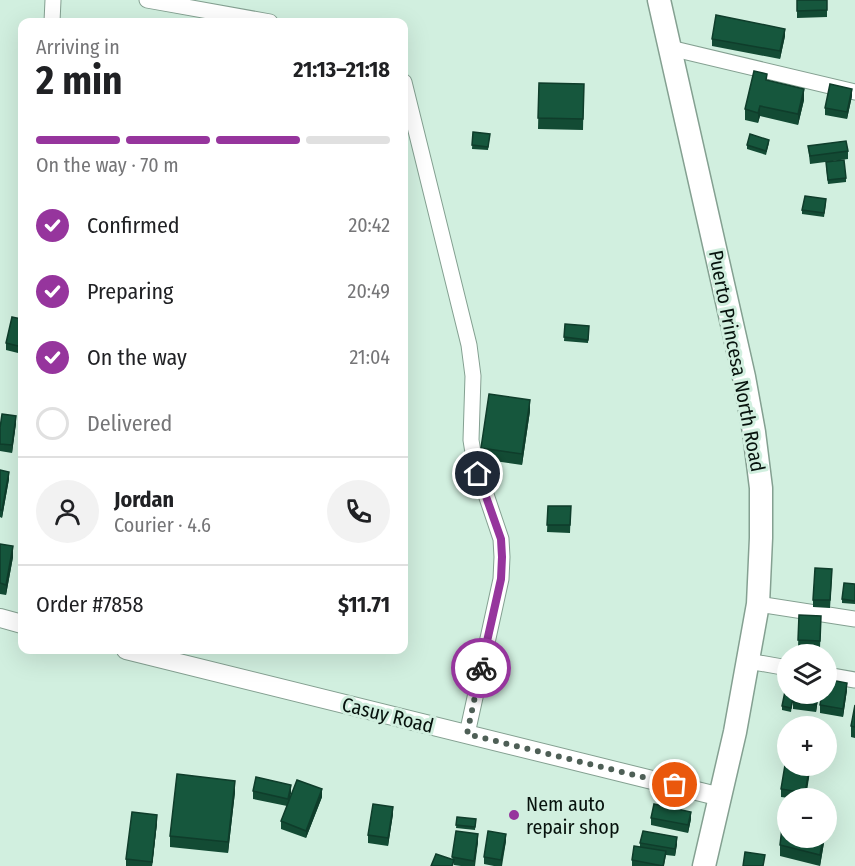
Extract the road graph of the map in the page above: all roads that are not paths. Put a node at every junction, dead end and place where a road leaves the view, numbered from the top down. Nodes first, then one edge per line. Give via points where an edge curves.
1 (53, 0) edge
2 (147, 0) edge
3 (659, 0) edge
4 (52, 18) edge
5 (248, 18) edge
6 (670, 48) junction
7 (855, 92) edge
8 (408, 98) edge
9 (758, 604) junction
10 (0, 618) edge
11 (855, 619) edge
12 (18, 623) edge
13 (142, 654) edge
14 (748, 661) junction
15 (777, 666) edge
16 (837, 677) edge
17 (855, 680) edge
18 (467, 734) junction
19 (721, 797) junction
20 (704, 866) edge

1 - 4 street
2 - 5 street
3 - 6 main road, Puerto Princesa North Road
6 - 7 street
6 - 9 main road, Puerto Princesa North Road via 754,432 761,488
8 - 18 street via 469,345 474,459 501,539 501,579
9 - 11 street
9 - 14 main road, Puerto Princesa North Road
10 - 12 street
13 - 18 street, Casuy Road
14 - 15 street
14 - 19 main road, Puerto Princesa North Road
16 - 17 street
18 - 19 street, Casuy Road
19 - 20 main road, Puerto Princesa North Road

